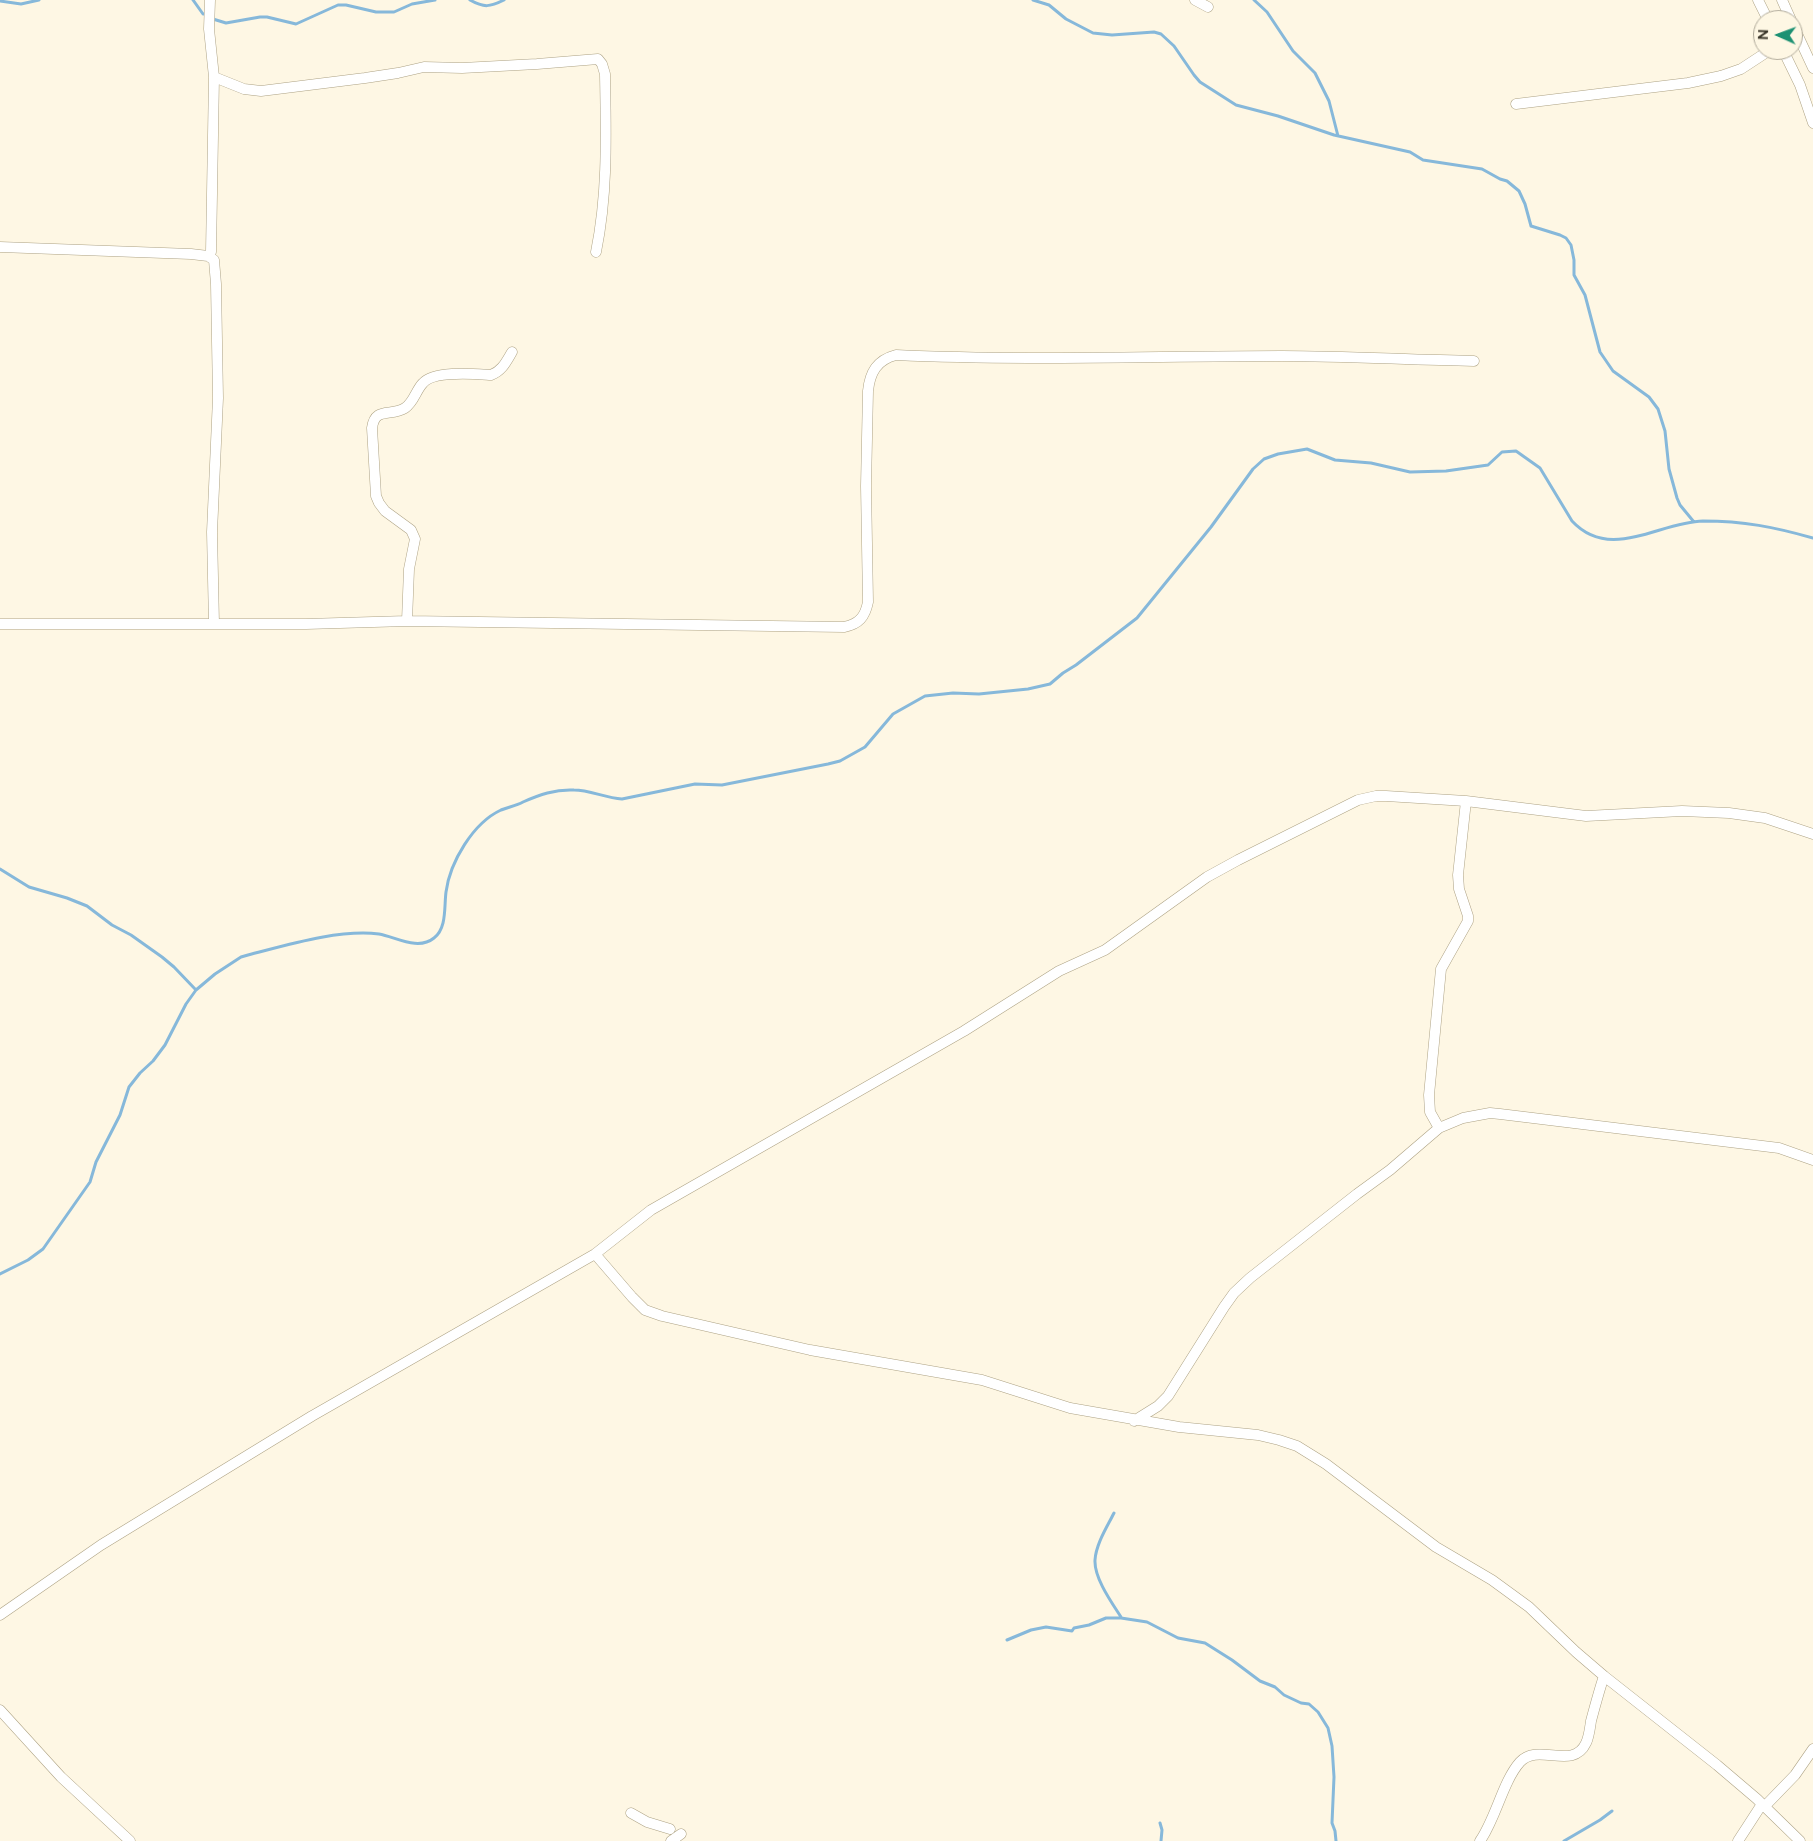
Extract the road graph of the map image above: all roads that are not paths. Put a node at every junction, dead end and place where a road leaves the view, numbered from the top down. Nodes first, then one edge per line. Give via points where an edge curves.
1 (210, 0) edge
2 (1195, 0) edge
3 (1208, 7) dead end
4 (1803, 46) edge
5 (1755, 60) edge
6 (1788, 60) edge
7 (1813, 68) edge
8 (214, 77) junction
9 (1516, 104) dead end
10 (1813, 123) edge
11 (0, 247) edge
12 (596, 252) dead end
13 (208, 256) junction
14 (512, 352) dead end
15 (1474, 360) dead end
16 (407, 621) junction
17 (0, 624) edge
18 (214, 624) junction
19 (1466, 801) junction
20 (1813, 834) edge
21 (1439, 1128) junction
22 (1813, 1160) edge
23 (595, 1254) junction
24 (1134, 1421) junction
25 (0, 1615) edge
26 (1604, 1676) junction
27 (0, 1710) edge
28 (1813, 1749) edge
29 (1764, 1805) junction
30 (630, 1813) dead end
31 (670, 1829) dead end
32 (681, 1834) dead end
33 (130, 1841) edge
34 (671, 1841) edge
35 (1480, 1841) edge
36 (1738, 1841) edge
37 (1800, 1841) edge

1 - 8 street
2 - 3 street
4 - 7 street
5 - 9 street via 1741,69 1704,79
6 - 10 street
8 - 12 street via 244,89 261,91 382,76 424,66 462,68 598,59 605,74 606,152 604,208
8 - 13 street
11 - 13 street
13 - 18 street via 214,260 216,284 218,398 212,532
14 - 16 street via 504,365 491,375 431,377 423,382 404,408 377,414 373,420 378,503 411,530 415,539 409,569
15 - 16 street via 1404,360 1365,356 886,357 869,380 866,486 868,602 866,614 854,625
16 - 18 street
17 - 18 street
19 - 20 street via 1586,816 1682,811 1729,813 1765,818
19 - 21 street via 1458,875 1468,921 1441,969 1429,1095 1430,1112
19 - 23 street via 1367,797 1238,860 1207,877 1105,950 1059,971 964,1031 651,1210
21 - 22 street via 1463,1118 1500,1114 1779,1148
21 - 24 street via 1234,1293 1168,1396
23 - 24 street via 645,1310 662,1316 810,1350 982,1380 1070,1408
23 - 25 street via 270,1442 101,1545
24 - 26 street via 1258,1435 1297,1446 1436,1547 1492,1580 1529,1607
26 - 29 street
26 - 35 street via 1586,1744 1567,1757 1538,1753 1528,1755 1520,1762
27 - 33 street via 61,1777
28 - 29 street via 1795,1775
29 - 36 street
29 - 37 street
30 - 31 street
32 - 34 street

